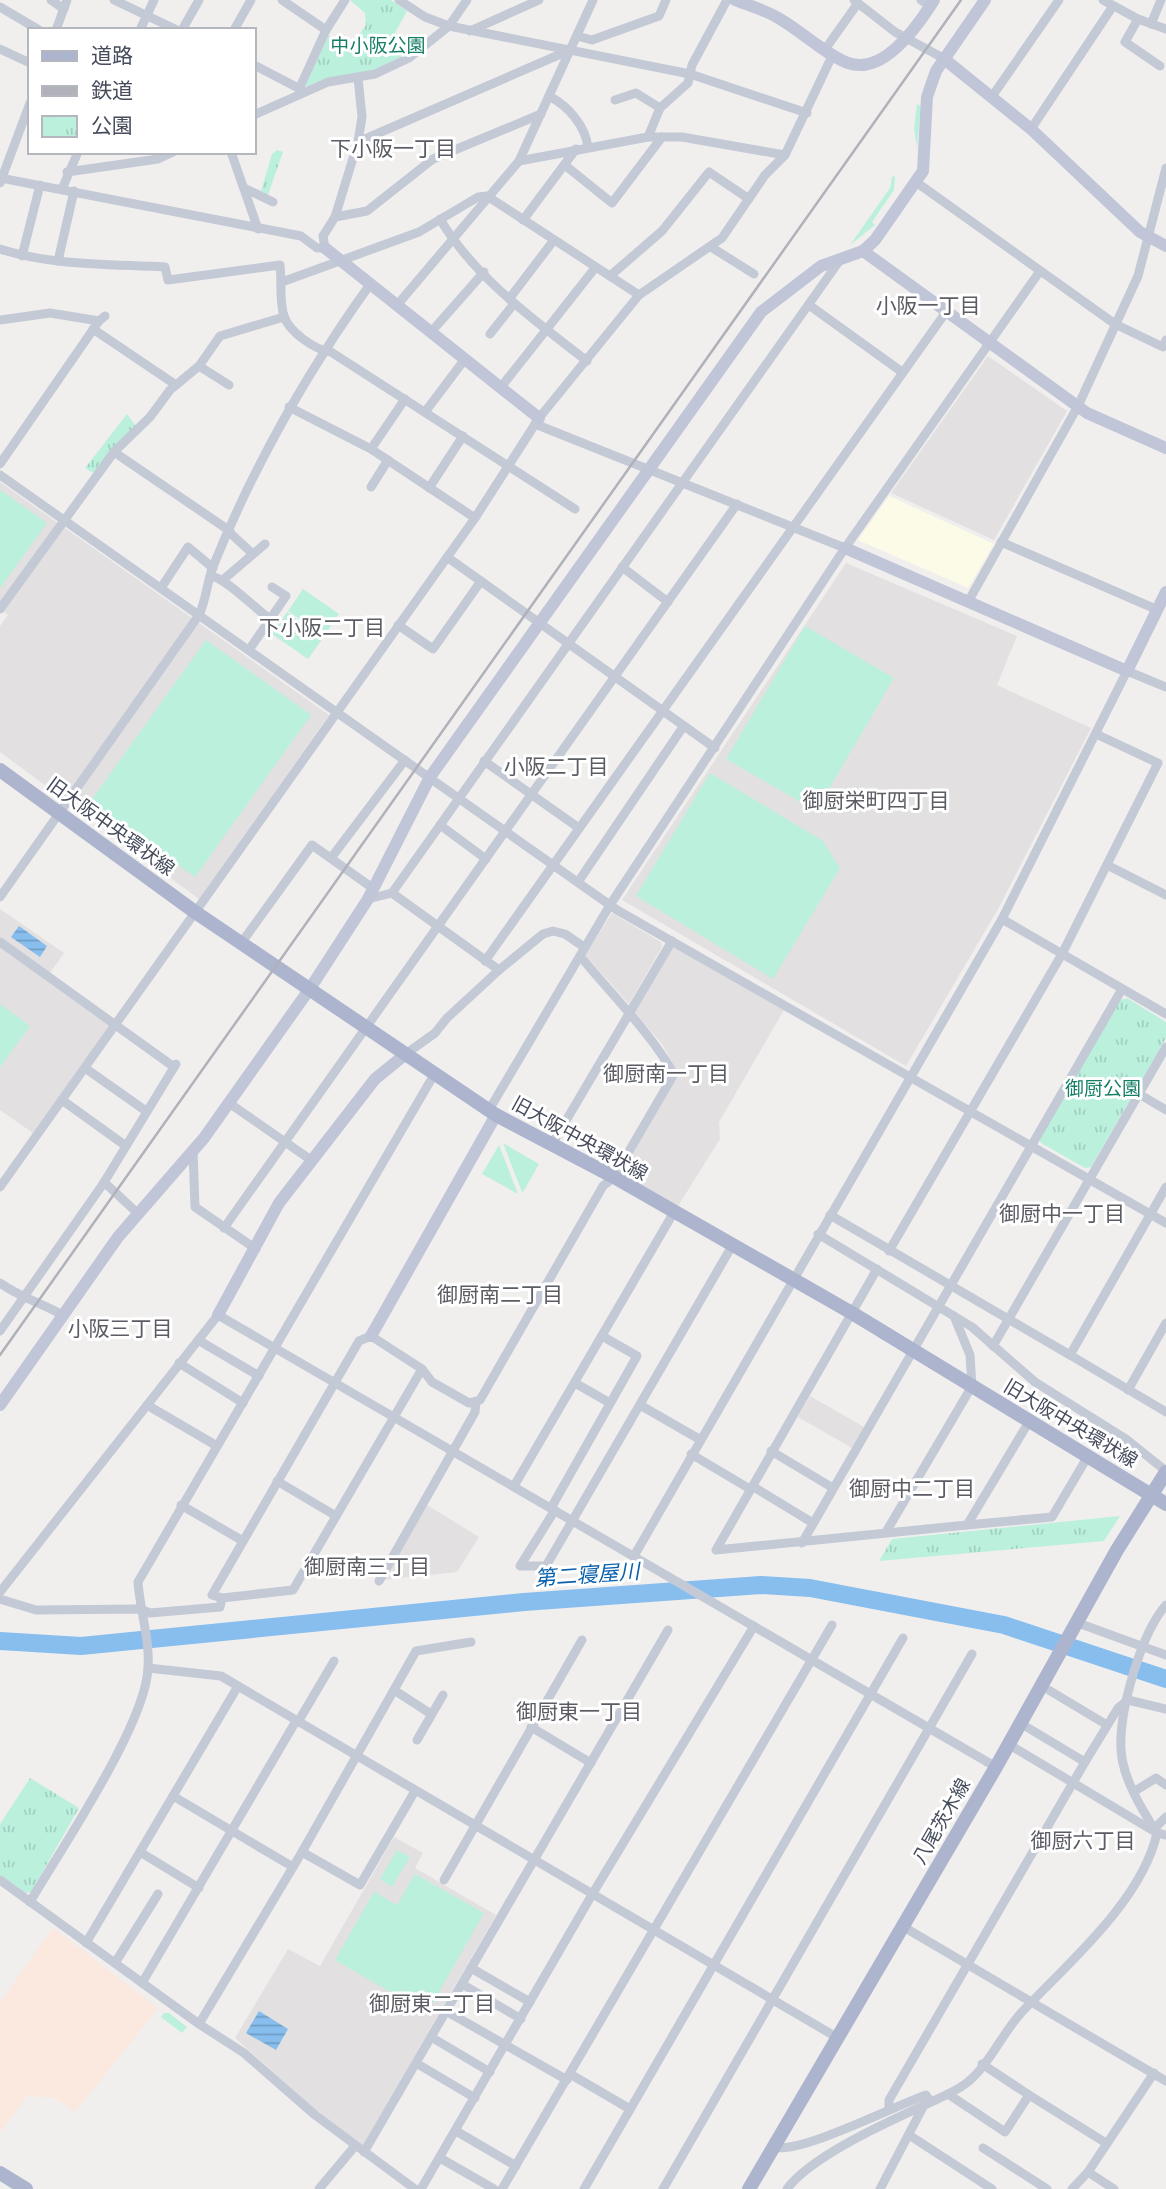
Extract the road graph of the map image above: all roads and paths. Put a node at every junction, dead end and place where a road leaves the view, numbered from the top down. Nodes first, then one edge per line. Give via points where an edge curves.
1 (51, 0) edge
2 (114, 0) edge
3 (155, 0) edge
4 (199, 0) edge
5 (251, 0) edge
6 (282, 0) edge
7 (345, 0) edge
8 (399, 0) edge
9 (467, 0) edge
10 (538, 0) edge
11 (593, 0) edge
12 (666, 0) edge
13 (727, 0) edge
14 (735, 0) edge
15 (985, 0) edge
16 (1059, 0) edge
17 (1161, 0) edge
18 (856, 1) edge
19 (929, 2) edge
20 (1106, 2) edge
21 (66, 4) edge
22 (0, 7) edge
23 (148, 15) junction
24 (1138, 19) junction
25 (1151, 24) junction
26 (449, 26) junction
27 (36, 28) edge
28 (57, 28) edge
29 (141, 28) edge
30 (173, 28) edge
31 (183, 28) edge
32 (235, 28) edge
33 (1166, 29) edge
34 (326, 30) junction
35 (470, 32) junction
36 (577, 36) junction
37 (909, 37) junction
38 (0, 49) edge
39 (570, 50) junction
40 (829, 51) junction
41 (943, 58) junction
42 (28, 62) edge
43 (256, 66) edge
44 (1160, 66) dead end
45 (690, 74) junction
46 (358, 78) junction
47 (302, 89) junction
48 (549, 96) junction
49 (993, 96) junction
50 (615, 100) dead end
51 (28, 107) edge
52 (660, 108) junction
53 (807, 113) junction
54 (541, 114) junction
55 (256, 115) edge
56 (1031, 129) junction
57 (648, 136) junction
58 (662, 138) junction
59 (358, 142) junction
60 (588, 147) junction
61 (576, 149) junction
62 (77, 154) edge
63 (161, 154) edge
64 (232, 154) edge
65 (785, 155) junction
66 (519, 161) junction
67 (3, 163) edge
68 (566, 166) junction
69 (1166, 168) edge
70 (67, 172) junction
71 (0, 180) edge
72 (916, 182) junction
73 (40, 185) junction
74 (244, 188) junction
75 (62, 189) junction
76 (74, 191) junction
77 (487, 196) junction
78 (749, 199) junction
79 (273, 202) dead end
80 (335, 217) junction
81 (440, 219) junction
82 (523, 220) junction
83 (258, 229) junction
84 (451, 238) junction
85 (1149, 238) junction
86 (554, 240) junction
87 (1166, 246) edge
88 (711, 247) junction
89 (325, 248) junction
90 (0, 249) edge
91 (863, 251) junction
92 (22, 256) junction
93 (844, 256) junction
94 (343, 260) junction
95 (58, 261) junction
96 (595, 268) junction
97 (1040, 271) junction
98 (484, 272) junction
99 (754, 274) dead end
100 (610, 276) junction
101 (282, 282) junction
102 (371, 283) junction
103 (639, 295) junction
104 (511, 302) junction
105 (398, 304) junction
106 (809, 304) junction
107 (946, 312) junction
108 (284, 317) junction
109 (0, 320) edge
110 (99, 322) junction
111 (1115, 324) junction
112 (547, 330) junction
113 (432, 331) junction
114 (491, 334) dead end
115 (1166, 340) edge
116 (989, 343) junction
117 (321, 351) junction
118 (465, 359) junction
119 (587, 361) junction
120 (199, 366) junction
121 (902, 372) junction
122 (176, 385) junction
123 (229, 385) dead end
124 (501, 387) junction
125 (405, 399) junction
126 (1078, 406) junction
127 (289, 407) junction
128 (425, 412) junction
129 (537, 421) junction
130 (463, 436) junction
131 (1166, 448) edge
132 (371, 449) junction
133 (114, 452) junction
134 (388, 460) junction
135 (0, 464) edge
136 (509, 465) junction
137 (650, 468) junction
138 (0, 475) edge
139 (684, 481) junction
140 (371, 488) dead end
141 (429, 488) junction
142 (737, 504) junction
143 (575, 509) dead end
144 (475, 518) junction
145 (64, 519) junction
146 (793, 525) junction
147 (229, 532) junction
148 (1001, 542) junction
149 (265, 544) dead end
150 (845, 548) junction
151 (253, 554) junction
152 (447, 557) junction
153 (622, 567) junction
154 (212, 572) junction
155 (223, 579) junction
156 (481, 582) junction
157 (272, 587) dead end
158 (161, 588) junction
159 (1166, 592) edge
160 (968, 601) junction
161 (668, 602) junction
162 (0, 609) edge
163 (1158, 610) junction
164 (199, 615) junction
165 (270, 619) junction
166 (540, 624) junction
167 (398, 625) junction
168 (568, 643) junction
169 (248, 650) junction
170 (1128, 671) junction
171 (615, 678) junction
172 (1166, 687) edge
173 (662, 711) junction
174 (336, 712) junction
175 (682, 727) junction
176 (1096, 734) junction
177 (715, 748) junction
178 (405, 760) junction
179 (484, 761) junction
180 (0, 770) edge
181 (430, 777) junction
182 (532, 796) junction
183 (458, 798) junction
184 (60, 812) junction
185 (440, 825) junction
186 (579, 828) junction
187 (506, 831) junction
188 (331, 858) junction
189 (486, 859) junction
190 (553, 865) junction
191 (1107, 865) junction
192 (578, 881) junction
193 (392, 893) junction
194 (371, 894) junction
195 (1166, 895) edge
196 (0, 897) edge
197 (610, 905) junction
198 (195, 912) junction
199 (1002, 919) junction
200 (438, 927) junction
201 (0, 942) edge
202 (242, 942) junction
203 (672, 942) junction
204 (582, 951) junction
205 (1062, 954) junction
206 (485, 961) junction
207 (499, 970) junction
208 (311, 987) junction
209 (1122, 989) junction
210 (1166, 1014) edge
211 (628, 1015) junction
212 (116, 1024) junction
213 (368, 1028) junction
214 (1166, 1047) edge
215 (407, 1053) junction
216 (85, 1068) junction
217 (435, 1073) junction
218 (909, 1077) junction
219 (1139, 1094) junction
220 (62, 1100) junction
221 (229, 1103) junction
222 (1166, 1110) edge
223 (146, 1111) junction
224 (493, 1112) junction
225 (970, 1112) junction
226 (285, 1142) junction
227 (1031, 1145) junction
228 (127, 1146) junction
229 (551, 1146) junction
230 (193, 1150) junction
231 (310, 1160) junction
232 (614, 1177) junction
233 (1089, 1179) junction
234 (104, 1182) junction
235 (1, 1183) edge
236 (1166, 1187) edge
237 (133, 1209) dead end
238 (674, 1212) junction
239 (1150, 1214) junction
240 (830, 1215) junction
241 (1166, 1223) edge
242 (224, 1228) junction
243 (818, 1234) junction
244 (732, 1246) junction
245 (256, 1249) junction
246 (889, 1251) junction
247 (877, 1269) junction
248 (793, 1280) junction
249 (0, 1283) edge
250 (950, 1284) junction
251 (23, 1299) junction
252 (938, 1306) junction
253 (852, 1314) junction
254 (218, 1315) junction
255 (64, 1316) junction
256 (954, 1316) junction
257 (1009, 1319) junction
258 (1166, 1323) edge
259 (0, 1331) edge
260 (371, 1336) junction
261 (603, 1336) junction
262 (198, 1340) junction
263 (993, 1346) junction
264 (276, 1347) junction
265 (912, 1350) junction
266 (1070, 1355) junction
267 (179, 1363) junction
268 (422, 1369) junction
269 (258, 1377) junction
270 (335, 1382) junction
271 (575, 1383) junction
272 (972, 1386) junction
273 (1128, 1390) junction
274 (476, 1402) junction
275 (243, 1403) junction
276 (610, 1404) junction
277 (0, 1405) edge
278 (147, 1405) junction
279 (640, 1405) junction
280 (1166, 1412) edge
281 (394, 1417) junction
282 (1030, 1420) junction
283 (699, 1440) junction
284 (217, 1446) junction
285 (452, 1451) junction
286 (771, 1451) junction
287 (691, 1454) junction
288 (1088, 1456) junction
289 (1166, 1472) edge
290 (277, 1481) junction
291 (514, 1486) junction
292 (751, 1487) junction
293 (833, 1488) junction
294 (1153, 1496) junction
295 (1166, 1504) edge
296 (181, 1506) junction
297 (553, 1509) junction
298 (336, 1516) junction
299 (573, 1520) junction
300 (813, 1523) junction
301 (967, 1525) junction
302 (886, 1532) junction
303 (243, 1541) junction
304 (802, 1544) junction
305 (634, 1556) junction
306 (379, 1581) dead end
307 (0, 1592) edge
308 (222, 1598) junction
309 (0, 1599) edge
310 (1166, 1605) edge
311 (142, 1614) junction
312 (1077, 1623) junction
313 (832, 1625) dead end
314 (754, 1626) junction
315 (668, 1630) dead end
316 (903, 1638) dead end
317 (582, 1640) dead end
318 (471, 1642) dead end
319 (1143, 1648) junction
320 (972, 1654) dead end
321 (1166, 1655) edge
322 (811, 1659) junction
323 (334, 1661) dead end
324 (148, 1668) junction
325 (238, 1686) junction
326 (1042, 1686) junction
327 (394, 1690) junction
328 (870, 1694) junction
329 (443, 1695) dead end
330 (1128, 1700) junction
331 (1166, 1709) edge
332 (431, 1714) junction
333 (297, 1722) junction
334 (1020, 1723) junction
335 (1107, 1725) junction
336 (531, 1727) junction
337 (929, 1728) junction
338 (417, 1740) dead end
339 (1007, 1744) junction
340 (356, 1756) junction
341 (1085, 1762) junction
342 (591, 1763) junction
343 (996, 1767) junction
344 (1074, 1784) junction
345 (1166, 1785) edge
346 (415, 1791) junction
347 (1135, 1791) junction
348 (173, 1796) junction
349 (1166, 1817) edge
350 (475, 1824) junction
351 (232, 1831) junction
352 (1159, 1832) edge
353 (140, 1852) junction
354 (302, 1852) junction
355 (535, 1860) junction
356 (293, 1867) junction
357 (0, 1880) edge
358 (444, 1880) dead end
359 (199, 1888) junction
360 (593, 1892) junction
361 (158, 1894) dead end
362 (30, 1902) junction
363 (902, 1926) junction
364 (655, 1929) junction
365 (86, 1942) junction
366 (115, 1963) junction
367 (714, 1964) junction
368 (968, 1965) junction
369 (471, 1968) junction
370 (142, 1983) junction
371 (462, 1984) junction
372 (773, 2000) junction
373 (530, 2003) junction
374 (1032, 2004) junction
375 (446, 2011) junction
376 (521, 2019) junction
377 (199, 2024) junction
378 (431, 2037) junction
379 (838, 2038) junction
380 (506, 2045) junction
381 (416, 2063) junction
382 (982, 2064) junction
383 (490, 2072) junction
384 (1153, 2073) junction
385 (568, 2077) junction
386 (1166, 2081) edge
387 (948, 2094) junction
388 (1029, 2095) junction
389 (475, 2098) junction
390 (927, 2104) junction
391 (889, 2107) junction
392 (630, 2109) junction
393 (456, 2131) junction
394 (909, 2134) junction
395 (1106, 2143) junction
396 (355, 2146) junction
397 (773, 2147) junction
398 (983, 2148) dead end
399 (364, 2152) junction
400 (440, 2158) junction
401 (516, 2166) junction
402 (1088, 2172) junction
403 (0, 2173) edge
404 (26, 2189) edge
405 (319, 2189) edge
406 (415, 2189) edge
407 (421, 2189) edge
408 (494, 2189) edge
409 (502, 2189) edge
410 (583, 2189) edge
411 (663, 2189) edge
412 (748, 2189) edge
413 (787, 2189) edge
414 (880, 2189) edge
415 (992, 2189) edge
416 (1047, 2189) edge
417 (1072, 2189) edge
418 (1114, 2189) edge

1 - 21 street
2 - 23 street
3 - 23 street
4 - 31 street
5 - 32 street
6 - 34 street
7 - 34 street
8 - 26 street via 425,18
9 - 26 street
10 - 35 street
11 - 36 street
12 - 36 street via 659,16 592,40
13 - 45 street
14 - 40 street via 778,17
15 - 41 street
16 - 49 street
17 - 25 street
18 - 37 street via 895,32
18 - 40 street
19 - 37 street
20 - 24 street
20 - 56 street
21 - 28 street
22 - 27 street
23 - 29 street
23 - 30 street
24 - 25 street
24 - 44 street via 1125,42
25 - 33 street
26 - 35 street
26 - 46 street via 409,58
34 - 47 street
35 - 39 street
36 - 39 street
37 - 40 street via 882,58 864,65 849,64
37 - 41 street
38 - 42 street
39 - 45 street
39 - 48 street
39 - 59 street
40 - 53 street
41 - 49 street
41 - 72 street via 927,97 926,159
43 - 47 street
45 - 52 street via 688,83
45 - 53 street
46 - 47 street
46 - 59 street via 362,117
47 - 55 street
48 - 54 street
48 - 60 street via 567,105 586,132
49 - 56 street
50 - 52 street via 636,93
51 - 67 street
52 - 57 street
53 - 65 street
54 - 66 street
54 - 80 street via 433,159 367,211
56 - 85 street
57 - 58 street
57 - 60 street
58 - 65 street via 682,137
58 - 68 street via 612,203
59 - 80 street
60 - 61 street
61 - 66 street
61 - 68 street
62 - 70 street
63 - 70 street
64 - 74 street
65 - 78 street
66 - 77 street
67 - 71 street
68 - 82 street
69 - 85 street
70 - 75 street
71 - 73 street
72 - 91 street
72 - 97 street
73 - 75 street
73 - 92 street
74 - 79 street
74 - 83 street
75 - 76 street
76 - 83 street
76 - 95 street
77 - 81 street
77 - 82 street
77 - 84 street
78 - 88 street
78 - 100 street via 709,172 662,231
80 - 89 street via 323,236
81 - 84 street
81 - 94 street via 419,232
82 - 86 street
83 - 89 street via 301,236 317,248
84 - 98 street
84 - 105 street
85 - 87 street
85 - 111 street via 1138,276
86 - 96 street
86 - 104 street
88 - 99 street
88 - 103 street
89 - 94 street
90 - 92 street
91 - 93 street
91 - 107 street
92 - 95 street
93 - 106 street
93 - 137 street via 798,281 761,312
94 - 101 street
94 - 102 street
95 - 101 street via 165,267 168,280 280,265
96 - 100 street
96 - 112 street
97 - 111 street
97 - 116 street
98 - 104 street
98 - 113 street
100 - 103 street
101 - 108 street
102 - 105 street
102 - 117 street
103 - 119 street
104 - 112 street
104 - 114 street
105 - 113 street
106 - 121 street
106 - 139 street
107 - 116 street
107 - 121 street
108 - 117 street via 299,336
108 - 120 street via 219,336
109 - 110 street via 50,313
110 - 122 street
110 - 135 street
111 - 115 street via 1163,347
111 - 126 street
112 - 119 street
112 - 124 street
113 - 118 street
116 - 126 street
116 - 150 street
117 - 125 street via 331,352
117 - 127 street
118 - 124 street
118 - 128 street
119 - 129 street
120 - 122 street
120 - 123 street
121 - 146 street
122 - 133 street
124 - 129 street
125 - 128 street
125 - 132 street
126 - 131 street
126 - 148 street
127 - 132 street
127 - 147 street
128 - 130 street
129 - 136 street
129 - 137 street
130 - 136 street
130 - 141 street
132 - 134 street
133 - 145 street
133 - 147 street
134 - 140 street
134 - 141 street
136 - 143 street
136 - 144 street
137 - 139 street
137 - 166 street
138 - 145 street
139 - 142 street
139 - 153 street
141 - 144 street
142 - 146 street
142 - 161 street
144 - 152 street
145 - 158 street
145 - 162 street
146 - 150 street
146 - 173 street
147 - 151 street
147 - 154 street
148 - 160 street
148 - 163 street
149 - 151 street
150 - 160 street
150 - 177 street
151 - 155 street
152 - 156 street
152 - 167 street
153 - 161 street
153 - 168 street
154 - 155 street
154 - 158 street via 188,547
154 - 164 street
155 - 165 street
156 - 166 street
156 - 167 street via 433,649
157 - 165 street via 286,596
158 - 164 street
159 - 163 street
160 - 170 street
161 - 171 street
163 - 170 street
164 - 169 street
164 - 184 street
165 - 169 street
166 - 168 street
166 - 181 street
167 - 174 street
168 - 171 street
168 - 179 street
169 - 174 street
170 - 172 street
170 - 176 street
171 - 173 street
171 - 182 street
173 - 175 street
173 - 186 street
174 - 178 street
174 - 198 street
175 - 177 street
175 - 192 street
176 - 191 street via 1158,762
176 - 199 street
177 - 197 street
178 - 181 street
178 - 188 street
179 - 182 street
179 - 183 street
180 - 184 main road, 旧大阪中央環状線
181 - 183 street
181 - 194 street
182 - 186 street
182 - 187 street
183 - 185 street
183 - 187 street
184 - 196 street
184 - 198 main road, 旧大阪中央環状線
185 - 189 street
185 - 193 street
186 - 190 street
187 - 189 street
187 - 190 street
188 - 194 street
188 - 202 street via 312,845
189 - 200 street
190 - 192 street
190 - 206 street
191 - 195 street
191 - 205 street
192 - 197 street
193 - 194 street
193 - 200 street
194 - 208 street
197 - 203 street
197 - 204 street
198 - 202 main road, 旧大阪中央環状線
198 - 212 street
199 - 205 street
199 - 218 street
200 - 206 street
200 - 213 street
201 - 212 street
202 - 208 main road, 旧大阪中央環状線
203 - 211 street
203 - 218 street
204 - 207 street via 565,934 553,930
204 - 211 street
204 - 224 street
205 - 209 street
205 - 225 street
206 - 207 street
207 - 215 street via 436,1033
208 - 213 main road, 旧大阪中央環状線
208 - 221 street
209 - 210 street
209 - 227 street
211 - 229 street
211 - 232 street via 658,1046 674,1074
212 - 216 street
212 - 223 street via 175,1065
213 - 215 main road, 旧大阪中央環状線
213 - 226 street
214 - 219 street
215 - 217 main road, 旧大阪中央環状線
215 - 231 street via 375,1079
216 - 220 street
216 - 223 street
217 - 224 main road, 旧大阪中央環状線
217 - 264 street
218 - 225 street
218 - 240 street
219 - 222 street
219 - 233 street
220 - 228 street
220 - 235 street
221 - 226 street
221 - 230 street
223 - 228 street
224 - 229 main road, 旧大阪中央環状線
224 - 260 street
225 - 227 street
225 - 246 street
226 - 231 street
226 - 242 street
227 - 233 street
227 - 250 street
228 - 234 street
229 - 232 main road, 旧大阪中央環状線
230 - 242 street via 195,1207
230 - 255 street via 118,1237
231 - 245 street via 278,1203
232 - 238 main road, 旧大阪中央環状線
232 - 274 street via 603,1186
233 - 239 street
233 - 257 street
234 - 237 street
234 - 251 street
236 - 239 street
238 - 244 main road, 旧大阪中央環状線
238 - 261 street
239 - 241 street
239 - 266 street
240 - 243 street
240 - 246 street
242 - 245 street
243 - 247 street
243 - 248 street
244 - 248 main road, 旧大阪中央環状線
244 - 279 street
245 - 254 street
246 - 250 street
247 - 252 street
247 - 253 street
248 - 253 main road, 旧大阪中央環状線
248 - 283 street
249 - 251 street
250 - 252 street
250 - 257 street
251 - 255 street via 43,1303
251 - 259 street
252 - 256 street
252 - 265 street
253 - 265 main road, 旧大阪中央環状線
253 - 286 street
254 - 262 street
254 - 264 street
255 - 277 street
256 - 263 street
256 - 272 street via 970,1355
257 - 263 street
257 - 266 street
258 - 273 street
260 - 268 street
260 - 270 street via 359,1341
261 - 271 street
261 - 276 street via 637,1356
262 - 267 street
262 - 269 street
263 - 289 street via 1035,1382 1126,1439
264 - 269 street
264 - 270 street
265 - 272 main road, 旧大阪中央環状線
265 - 293 street
266 - 273 street
267 - 275 street
267 - 278 street
268 - 274 street via 432,1382 469,1404
268 - 281 street
269 - 275 street
270 - 281 street
270 - 290 street
271 - 276 street
271 - 291 street
272 - 282 main road, 旧大阪中央環状線
272 - 302 street
273 - 280 street
274 - 285 street via 475,1412
275 - 284 street
276 - 297 street
278 - 284 street
278 - 307 street
279 - 283 street
279 - 299 street
281 - 285 street
281 - 298 street
282 - 288 main road, 旧大阪中央環状線
282 - 301 street
283 - 287 street
284 - 296 street
285 - 291 street
285 - 306 street
286 - 292 street
286 - 293 street
287 - 292 street
287 - 305 street
288 - 294 main road, 旧大阪中央環状線
288 - 301 street via 1052,1517
289 - 294 main road, 八尾茨木線
290 - 298 street
290 - 303 street
291 - 297 street
292 - 300 street
292 - 304 street via 716,1550
293 - 300 street
294 - 295 main road, 旧大阪中央環状線
294 - 312 main road, 八尾茨木線
296 - 303 street
296 - 311 street via 138,1582
297 - 299 street
297 - 299 street via 520,1566 546,1566
298 - 308 street via 293,1590
299 - 305 street
300 - 304 street
301 - 302 street
302 - 304 street
303 - 308 street via 212,1595
305 - 314 street
308 - 311 street via 220,1607
309 - 311 street via 36,1610
310 - 319 street
311 - 324 street
312 - 319 street
312 - 326 main road, 八尾茨木線
313 - 322 street
314 - 322 street
314 - 360 street
315 - 342 street
316 - 328 street
317 - 336 street
318 - 327 street via 416,1651
319 - 321 street
319 - 330 street
320 - 337 street
322 - 328 street
322 - 364 street
323 - 333 street
324 - 325 street via 221,1676
324 - 362 street via 114,1759
325 - 333 street
325 - 348 street
326 - 334 main road, 八尾茨木線
326 - 335 street
327 - 332 street
327 - 340 street
328 - 337 street
328 - 367 street
329 - 332 street
330 - 331 street
330 - 335 street
330 - 347 street via 1121,1749
332 - 338 street
333 - 340 street
333 - 351 street
334 - 339 main road, 八尾茨木線
334 - 341 street
335 - 341 street
336 - 342 street
336 - 350 street
337 - 343 street
337 - 372 street
339 - 343 main road, 八尾茨木線
339 - 344 street
340 - 346 street
340 - 354 street
341 - 344 street
342 - 355 street
343 - 363 main road, 八尾茨木線
344 - 352 street
344 - 368 street
345 - 347 street via 1156,1778
346 - 350 street
346 - 354 street via 359,1885
347 - 352 street
348 - 351 street
348 - 353 street
349 - 352 street
350 - 355 street
350 - 358 street
351 - 356 street
351 - 359 street
352 - 374 street via 1127,1894
353 - 359 street
353 - 365 street
354 - 356 street
355 - 360 street
355 - 369 street
356 - 377 street
357 - 362 street
359 - 370 street
360 - 364 street
360 - 373 street
361 - 366 street
362 - 365 street
363 - 368 street
363 - 379 main road, 八尾茨木線
364 - 367 street
364 - 385 street
365 - 366 street
366 - 370 street
367 - 372 street
367 - 392 street
368 - 374 street
368 - 391 street
369 - 371 street
369 - 373 street
370 - 377 street
371 - 375 street
371 - 376 street
372 - 379 street
372 - 411 street
373 - 376 street
374 - 382 street
374 - 384 street
375 - 378 street
375 - 380 street
376 - 380 street
377 - 396 street via 244,2053
378 - 381 street
378 - 383 street
379 - 397 main road, 八尾茨木線
380 - 383 street
380 - 385 street
381 - 389 street
381 - 399 street
382 - 387 street via 970,2081
382 - 388 street
383 - 389 street
384 - 386 street
384 - 395 street
385 - 392 street
385 - 401 street
387 - 388 street via 1005,2132
387 - 390 street
388 - 395 street
389 - 393 street
390 - 391 street via 926,2095
390 - 394 street
390 - 413 street via 848,2144
391 - 397 street via 827,2136 782,2150
392 - 410 street
393 - 400 street
393 - 401 street
394 - 414 street
394 - 415 street
395 - 402 street
396 - 399 street
396 - 405 street
397 - 412 main road, 八尾茨木線
398 - 416 street
399 - 406 street
400 - 407 street
400 - 408 street
401 - 409 street
402 - 417 street
402 - 418 street
403 - 404 main road

